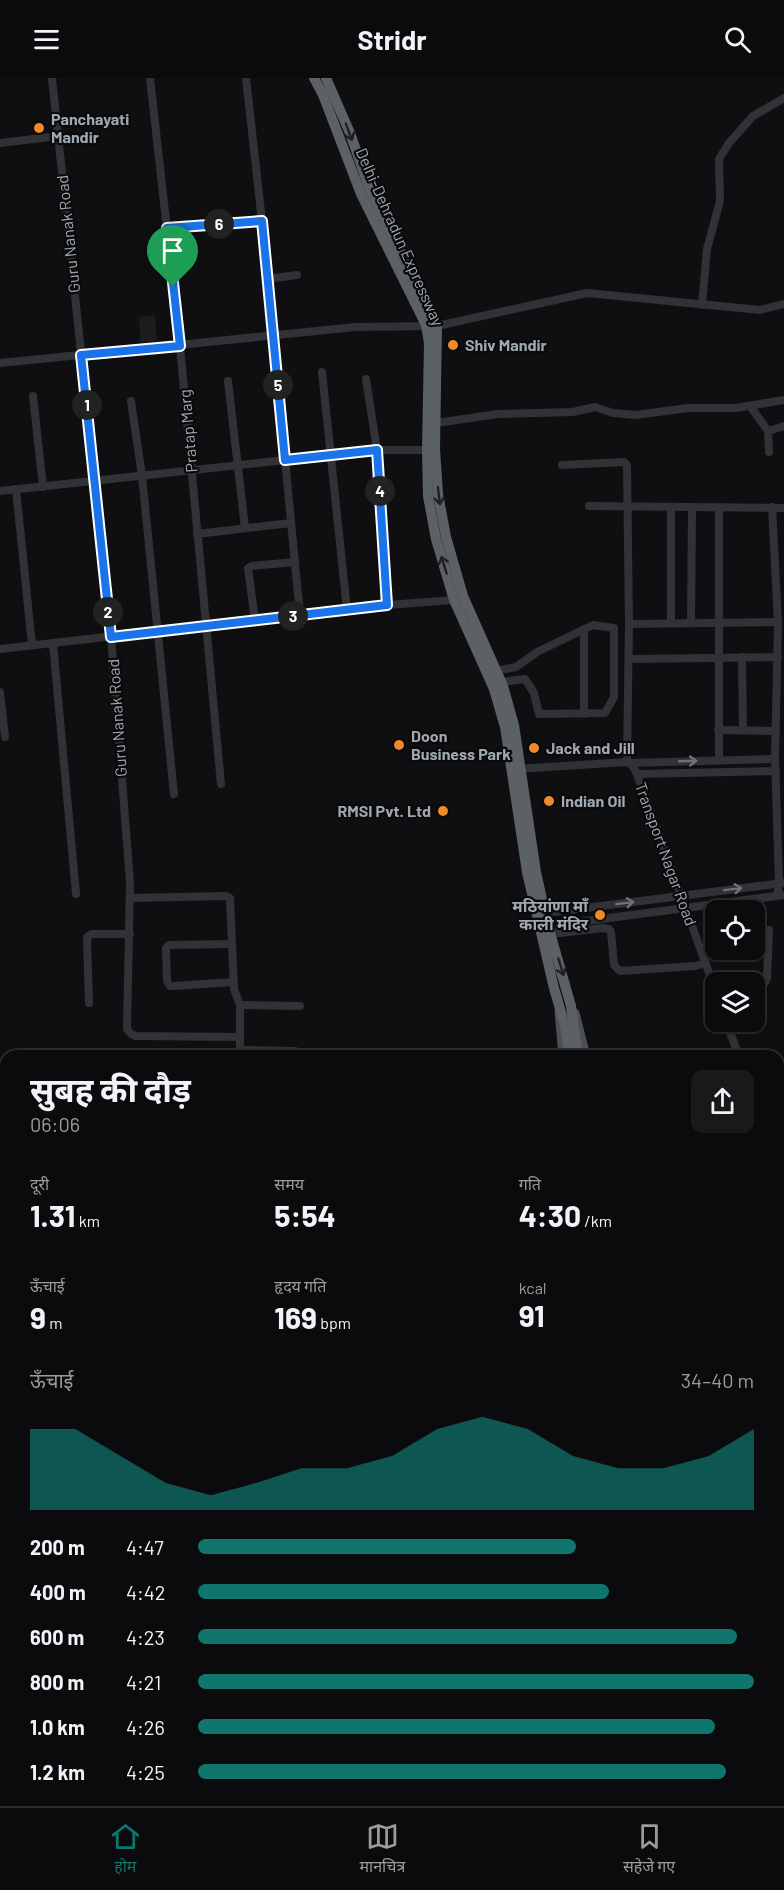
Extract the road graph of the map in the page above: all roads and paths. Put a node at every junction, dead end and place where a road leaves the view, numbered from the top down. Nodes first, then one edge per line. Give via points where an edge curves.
1 (52, 78) edge
2 (150, 78) edge
3 (246, 78) edge
4 (314, 78) edge
5 (326, 78) edge
6 (784, 98) edge
7 (58, 136) junction
8 (0, 143) edge
9 (262, 221) junction
10 (167, 228) junction
11 (297, 275) dead end
12 (267, 279) junction
13 (702, 304) junction
14 (784, 304) edge
15 (432, 325) junction
16 (272, 334) junction
17 (180, 346) junction
18 (81, 355) junction
19 (0, 363) edge
20 (322, 372) dead end
21 (366, 379) dead end
22 (228, 381) dead end
23 (33, 396) dead end
24 (784, 400) edge
25 (131, 401) dead end
26 (750, 406) junction
27 (436, 423) junction
28 (784, 426) edge
29 (768, 431) junction
30 (377, 450) junction
31 (427, 450) junction
32 (769, 452) dead end
33 (330, 455) junction
34 (285, 460) junction
35 (237, 465) junction
36 (562, 465) dead end
37 (192, 470) junction
38 (141, 476) junction
39 (95, 481) junction
40 (44, 487) junction
41 (16, 489) junction
42 (0, 491) edge
43 (589, 506) dead end
44 (626, 507) junction
45 (671, 507) junction
46 (692, 507) junction
47 (719, 507) junction
48 (772, 507) junction
49 (784, 508) edge
50 (291, 524) junction
51 (245, 528) junction
52 (197, 534) junction
53 (295, 562) junction
54 (454, 600) junction
55 (387, 605) junction
56 (346, 610) junction
57 (300, 615) junction
58 (255, 621) junction
59 (691, 622) junction
60 (671, 623) junction
61 (629, 624) junction
62 (718, 624) junction
63 (780, 626) edge
64 (205, 627) junction
65 (584, 629) junction
66 (158, 632) junction
67 (111, 637) junction
68 (52, 643) junction
69 (32, 645) junction
70 (0, 649) edge
71 (718, 657) junction
72 (742, 657) junction
73 (777, 657) junction
74 (629, 659) junction
75 (525, 662) junction
76 (496, 671) junction
77 (525, 679) junction
78 (501, 682) junction
79 (0, 692) edge
80 (585, 714) junction
81 (718, 730) junction
82 (743, 730) junction
83 (776, 731) junction
84 (5, 737) dead end
85 (718, 759) junction
86 (775, 759) junction
87 (628, 762) junction
88 (516, 769) junction
89 (776, 771) junction
90 (638, 774) junction
91 (221, 784) dead end
92 (174, 794) dead end
93 (782, 883) edge
94 (76, 894) dead end
95 (682, 896) junction
96 (781, 896) edge
97 (130, 898) junction
98 (686, 907) junction
99 (546, 913) junction
100 (609, 918) junction
101 (609, 929) junction
102 (549, 930) junction
103 (769, 930) dead end
104 (130, 934) junction
105 (232, 944) junction
106 (706, 963) junction
107 (709, 972) edge
108 (233, 982) junction
109 (765, 983) edge
110 (89, 1003) dead end
111 (240, 1005) junction
112 (300, 1006) dead end
113 (559, 1006) junction
114 (571, 1006) junction
115 (569, 1024) junction
116 (730, 1032) edge
117 (239, 1037) junction
118 (240, 1050) edge
119 (562, 1050) edge
120 (570, 1050) edge
121 (576, 1050) edge
122 (585, 1050) edge
123 (737, 1050) edge

1 - 7 street, Guru Nanak Road
2 - 10 street, Pratap Marg
3 - 9 street
4 - 15 highway, Delhi-Dehradun Expressway via 361,194
5 -> 15 highway via 370,190
6 - 13 street via 753,116 719,159 720,201 707,249
7 - 8 street
7 - 18 street, Guru Nanak Road
9 - 10 street
9 - 12 street
10 - 17 street, Pratap Marg
11 - 12 street
12 - 16 street
13 - 14 street via 760,310
13 - 15 street via 586,293
15 - 16 street
15 - 27 highway
15 - 31 highway, Delhi-Dehradun Expressway
16 - 17 street
16 - 34 street
17 - 18 street
17 - 37 street, Pratap Marg
18 - 19 street
18 - 39 street, Guru Nanak Road
20 - 33 street
21 - 30 street
22 - 35 street
23 - 40 street
24 - 26 street
25 - 38 street
26 - 27 street via 636,415 595,406 573,412 498,414
26 - 29 street
27 -> 76 highway via 438,494 446,537 463,596
28 - 29 street
29 - 32 street
30 - 31 street
30 - 33 street
30 - 55 street
54 -> 31 highway, Delhi-Dehradun Expressway via 428,496
33 - 34 street
33 - 56 street
34 - 35 street
34 - 50 street
35 - 37 street
35 - 51 street
36 - 44 street via 624,462
37 - 38 street
37 - 52 street, Pratap Marg
38 - 39 street
38 - 66 street
39 - 40 street
39 - 67 street, Guru Nanak Road
40 - 41 street
41 - 42 street
41 - 69 street
43 - 44 street
44 - 45 street
44 - 61 street
45 - 46 street
45 - 60 street
46 - 47 street
46 - 59 street
47 - 48 street
47 - 62 street
48 - 49 street
48 - 63 street
50 - 51 street
50 - 53 street
51 - 52 street
52 - 64 street, Pratap Marg
53 - 57 street
53 - 58 street via 248,568
54 - 55 street
54 - 88 highway, Delhi-Dehradun Expressway via 494,689
55 - 56 street
56 - 57 street
57 - 58 street
58 - 64 street
59 - 60 street
59 - 62 street
60 - 61 street
61 - 74 street
62 - 63 street
62 - 71 street
63 - 73 street
64 - 66 street
64 - 91 street, Pratap Marg
65 - 75 street
65 - 80 street
65 - 80 street via 594,625 614,628 615,654 614,697 604,713
66 - 67 street
66 - 92 street
67 - 68 street
67 - 97 street, Guru Nanak Road
68 - 69 street
68 - 94 street
69 - 70 street
71 - 72 street
71 - 74 street
71 - 81 street
72 - 73 street
72 - 82 street
73 - 83 street
74 - 87 street
75 - 76 street
75 - 77 street
76 - 78 highway
77 - 78 street
77 - 80 street via 534,693 539,714
78 - 88 highway via 514,725
79 - 84 street
81 - 82 street
81 - 85 street
82 - 83 street
83 - 86 street
85 - 86 street
87 -> 85 street
86 - 89 street
87 - 88 street, Transport Nagar Road
87 - 90 street, Transport Nagar Road
88 - 99 highway
88 - 113 highway via 526,872
89 - 90 street
89 - 93 street
90 - 95 street, Transport Nagar Road
95 -> 93 street
93 - 96 street
95 - 98 street, Transport Nagar Road
99 -> 95 street
96 - 98 street
97 - 104 street, Guru Nanak Road
97 - 105 street via 228,896
98 - 100 street
98 - 106 street, Transport Nagar Road
99 - 102 highway
100 - 101 street
100 - 102 street
101 - 102 street
101 - 106 street via 618,971
102 -> 114 highway
103 - 109 street
104 - 110 street via 87,937
104 - 117 street, Guru Nanak Road via 128,1032 136,1036
105 - 108 street
105 - 108 street via 166,948 170,986
106 - 107 street, Transport Nagar Road
108 - 111 street
111 - 112 street
111 - 117 street
113 - 115 highway
113 - 119 main road
114 - 115 highway
114 - 122 main road
115 - 120 highway
115 - 121 highway
116 - 123 street
117 - 118 street

